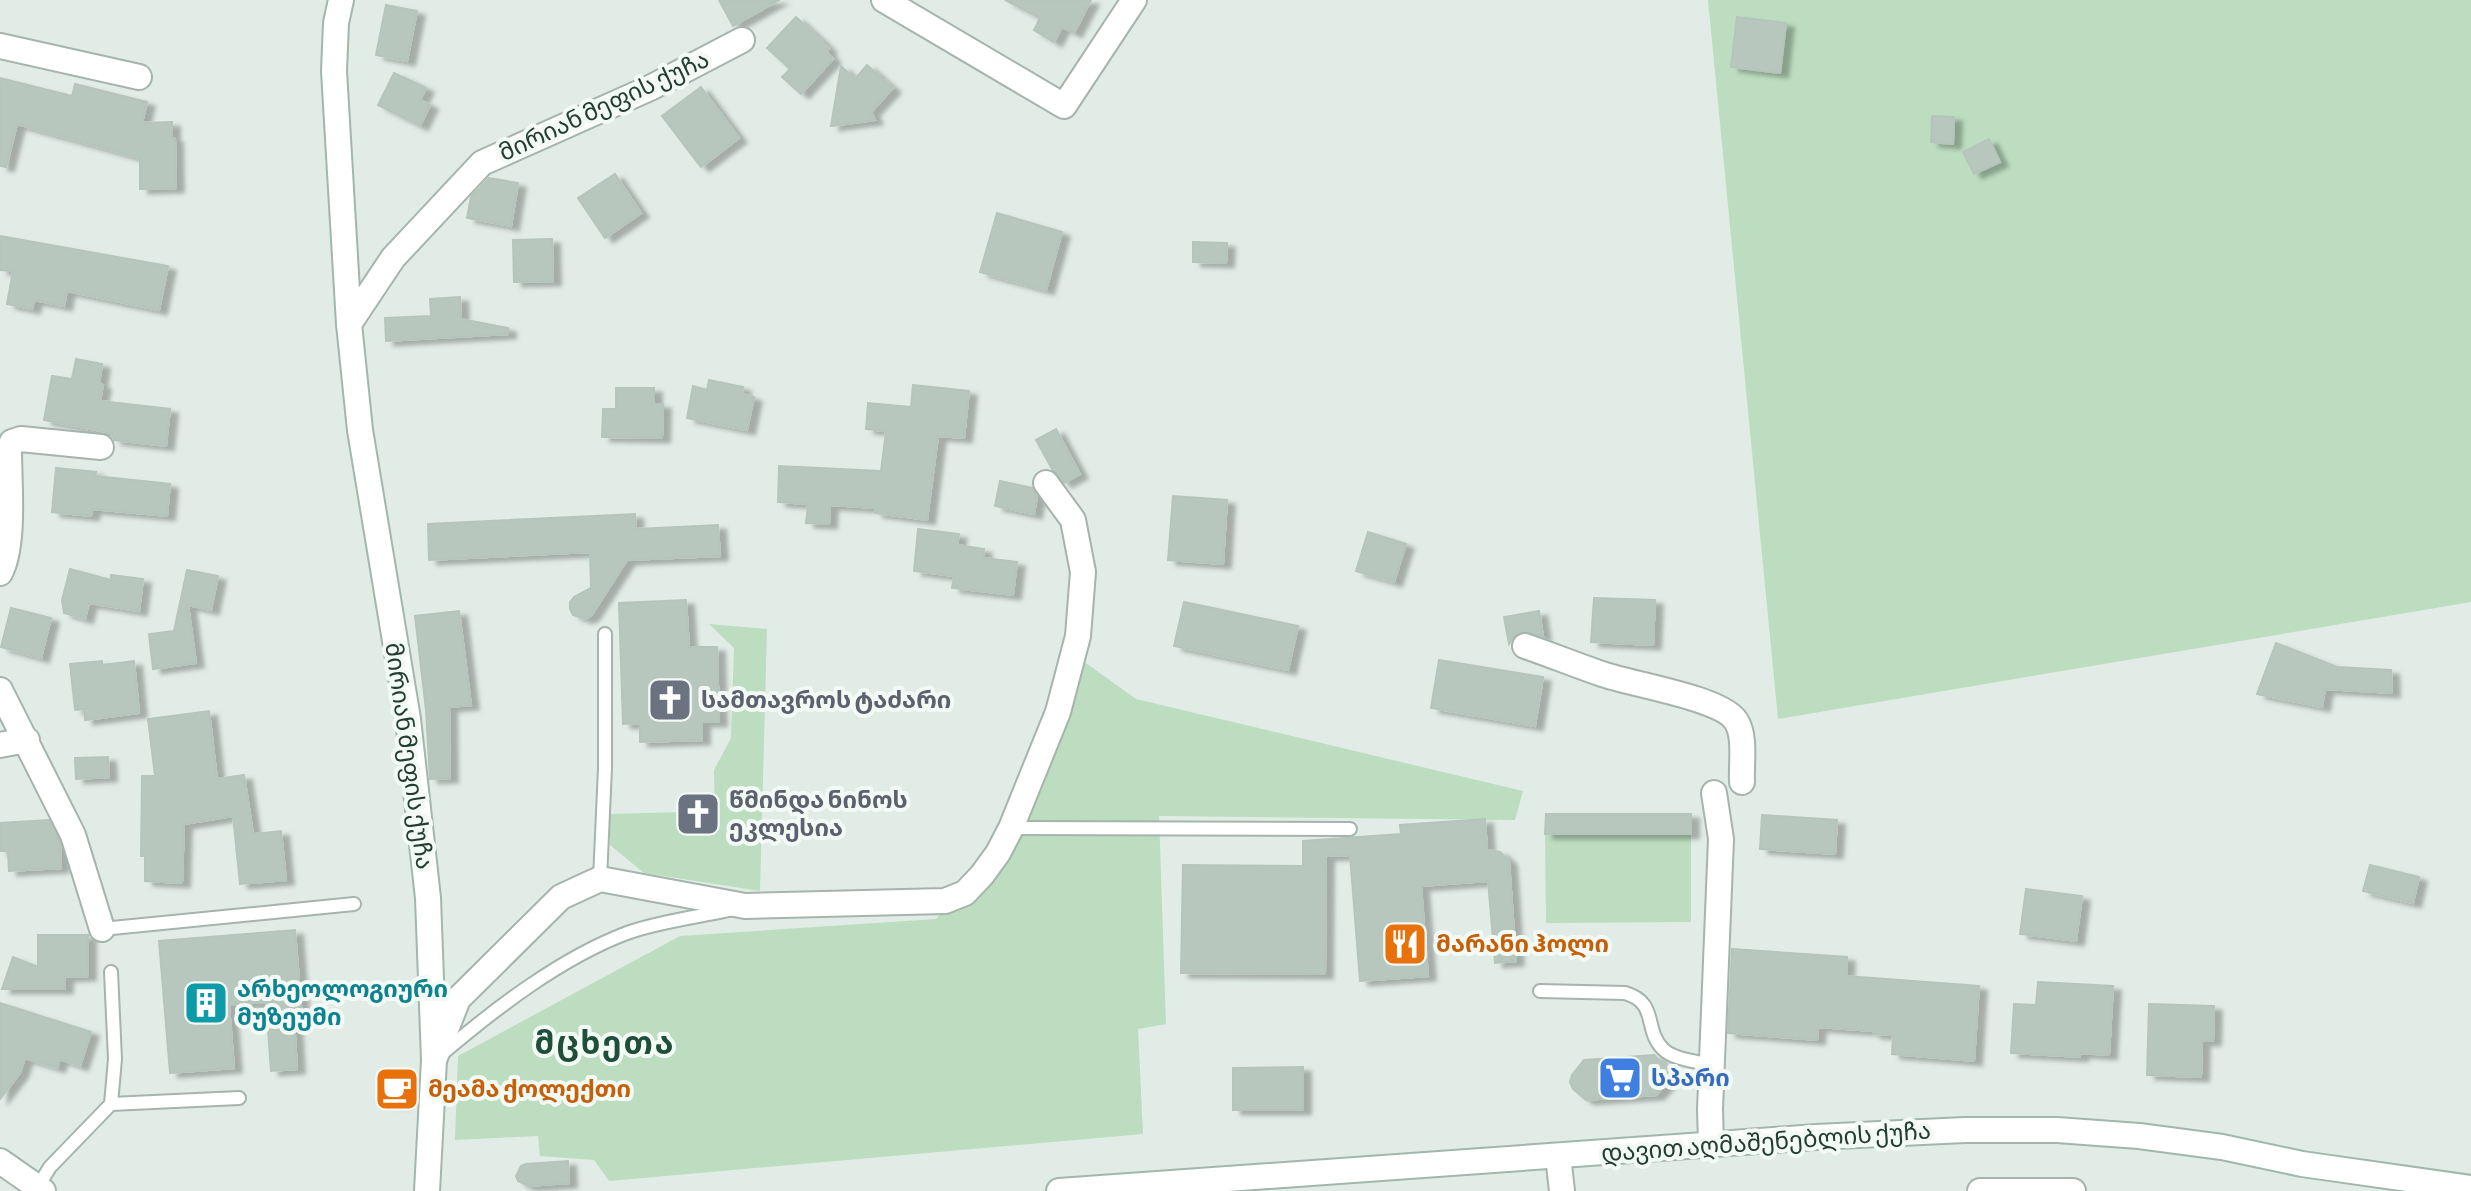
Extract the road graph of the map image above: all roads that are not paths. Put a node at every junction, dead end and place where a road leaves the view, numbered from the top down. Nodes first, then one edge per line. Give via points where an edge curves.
1 (341, 0) edge
2 (884, 0) edge
3 (1134, 0) edge
4 (742, 40) dead end
5 (0, 46) edge
6 (139, 77) dead end
7 (349, 324) junction
8 (101, 447) dead end
9 (1046, 483) dead end
10 (0, 573) edge
11 (605, 634) dead end
12 (1525, 646) dead end
13 (0, 690) edge
14 (27, 740) junction
15 (0, 745) edge
16 (1742, 782) dead end
17 (1714, 793) dead end
18 (1011, 828) junction
19 (1350, 829) dead end
20 (600, 879) junction
21 (354, 904) dead end
22 (745, 906) junction
23 (102, 929) joint
24 (111, 972) dead end
25 (1540, 991) dead end
26 (434, 1060) junction
27 (1711, 1065) junction
28 (239, 1098) dead end
29 (111, 1104) junction
30 (1711, 1145) junction
31 (1558, 1156) junction
32 (0, 1161) edge
33 (2471, 1188) edge
34 (40, 1189) edge
35 (427, 1191) edge
36 (1059, 1191) edge
37 (1562, 1191) edge
38 (1980, 1191) edge
39 (2073, 1191) edge

1 - 7 street, მირიან მეფის ქუჩა via 334,71
2 - 3 street via 1064,106
4 - 7 street, მირიან მეფის ქუჩა via 650,88 482,163 393,258
5 - 6 street
7 - 26 street, მირიან მეფის ქუჩა via 360,430 408,719 428,898
8 - 10 street via 12,442 9,541
9 - 18 street via 1073,520 1083,572 1078,636 1058,712
11 - 20 lane
12 - 16 street via 1731,713 1739,724
13 - 14 street
14 - 15 street
14 - 23 street via 73,835
17 - 27 street via 1721,839
18 - 19 lane
18 - 22 street via 982,875 965,893 945,901
20 - 22 street
20 - 26 street via 561,897 458,999
21 - 23 lane
22 - 26 lane via 628,933 581,955 497,1008
24 - 29 lane
25 - 27 lane via 1636,996 1643,1001 1662,1048
26 - 35 street, მირიან მეფის ქუჩა
27 - 30 street
28 - 29 lane
29 - 34 lane via 50,1167
30 - 31 street, დავით აღმაშენებლის ქუჩა
30 - 33 street, დავით აღმაშენებლის ქუჩა via 1935,1131 2057,1130 2222,1147
31 - 36 street, დავით აღმაშენებლის ქუჩა
31 - 37 street
32 - 34 street
38 - 39 street

